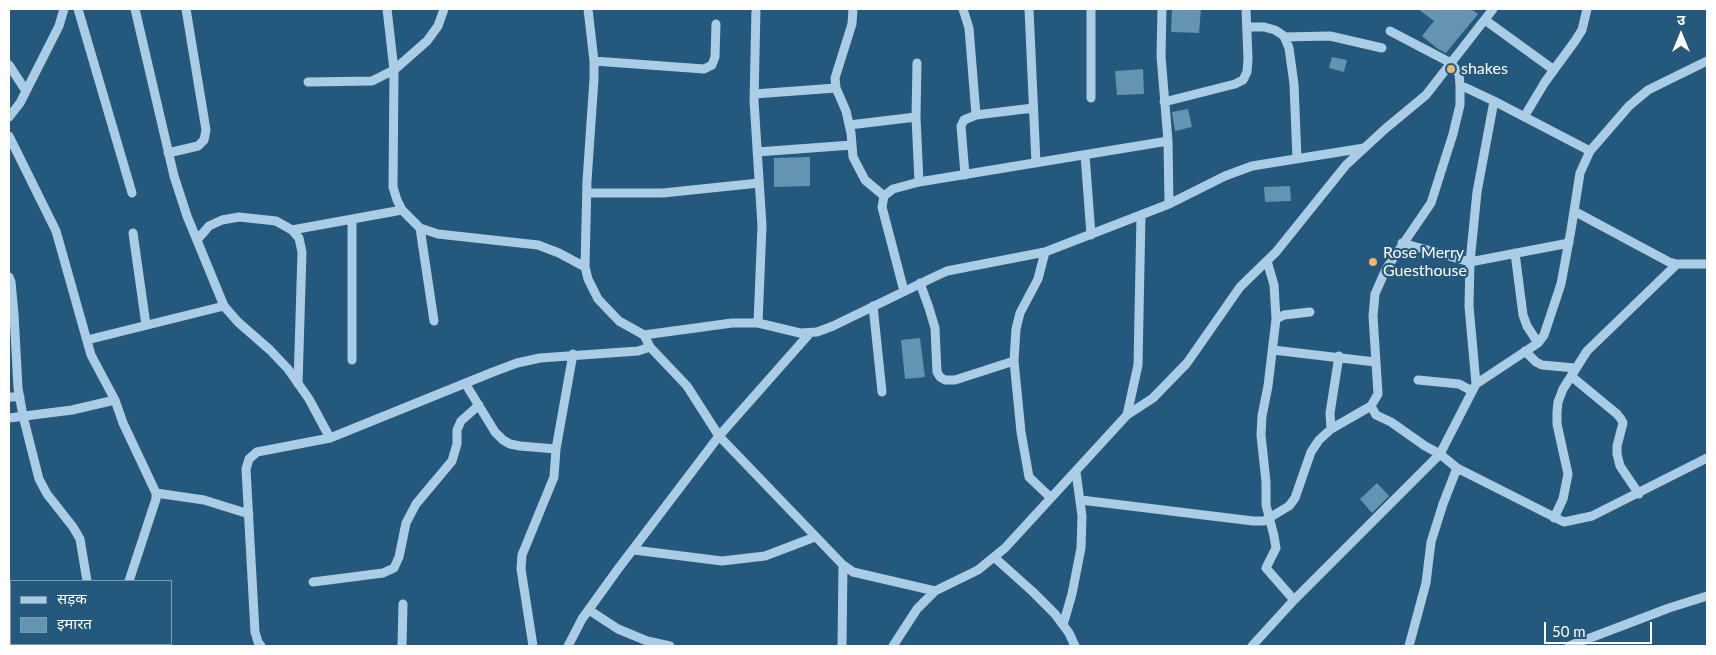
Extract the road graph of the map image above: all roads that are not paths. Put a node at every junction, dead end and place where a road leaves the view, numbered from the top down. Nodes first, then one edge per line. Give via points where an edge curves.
1 (64, 9) edge
2 (78, 9) edge
3 (135, 9) edge
4 (186, 9) edge
5 (388, 9) edge
6 (444, 9) edge
7 (588, 9) edge
8 (756, 9) edge
9 (852, 9) edge
10 (963, 9) edge
11 (1029, 9) edge
12 (1091, 9) edge
13 (1162, 9) edge
14 (1246, 9) edge
15 (1493, 9) edge
16 (1587, 9) edge
17 (1485, 20) junction
18 (716, 24) dead end
19 (1247, 27) junction
20 (1390, 31) dead end
21 (1284, 37) junction
22 (1382, 48) dead end
23 (594, 61) junction
24 (1707, 61) edge
25 (917, 63) dead end
26 (1451, 63) junction
27 (9, 65) edge
28 (394, 70) junction
29 (1554, 70) junction
30 (308, 82) dead end
31 (1460, 86) junction
32 (836, 88) junction
33 (26, 91) junction
34 (754, 94) junction
35 (1091, 98) dead end
36 (1494, 101) junction
37 (1164, 102) junction
38 (1033, 108) junction
39 (976, 115) junction
40 (9, 117) edge
41 (916, 117) junction
42 (1524, 117) junction
43 (849, 125) junction
44 (9, 136) edge
45 (1168, 141) junction
46 (852, 146) junction
47 (1364, 148) junction
48 (1590, 151) junction
49 (757, 152) junction
50 (168, 153) junction
51 (1085, 155) junction
52 (1297, 158) junction
53 (1036, 163) junction
54 (965, 174) junction
55 (919, 182) junction
56 (759, 183) junction
57 (132, 193) dead end
58 (587, 193) junction
59 (884, 196) junction
60 (1169, 204) junction
61 (402, 210) junction
62 (1574, 211) junction
63 (1141, 215) junction
64 (352, 219) junction
65 (420, 228) junction
66 (292, 230) junction
67 (133, 233) dead end
68 (1091, 235) junction
69 (197, 240) junction
70 (1402, 243) junction
71 (1569, 243) junction
72 (1045, 252) junction
73 (1515, 253) junction
74 (1267, 261) junction
75 (1470, 262) junction
76 (1677, 264) junction
77 (1707, 264) edge
78 (586, 267) junction
79 (9, 277) edge
80 (920, 283) junction
81 (904, 291) junction
82 (224, 306) junction
83 (873, 306) junction
84 (1310, 312) dead end
85 (1276, 319) junction
86 (434, 321) dead end
87 (758, 323) junction
88 (146, 326) junction
89 (810, 333) junction
90 (644, 335) junction
91 (87, 340) junction
92 (1538, 343) junction
93 (650, 347) junction
94 (1273, 350) junction
95 (1525, 351) junction
96 (573, 354) junction
97 (1339, 356) junction
98 (352, 360) dead end
99 (1014, 361) junction
100 (1376, 362) junction
101 (1575, 368) junction
102 (1570, 376) junction
103 (1418, 380) dead end
104 (465, 383) junction
105 (298, 384) junction
106 (1474, 387) junction
107 (882, 392) dead end
108 (9, 397) edge
109 (20, 397) junction
110 (115, 400) junction
111 (479, 406) junction
112 (1372, 406) junction
113 (1127, 415) junction
114 (23, 416) junction
115 (9, 418) edge
116 (1331, 429) junction
117 (719, 436) junction
118 (330, 438) junction
119 (556, 449) junction
120 (1440, 454) junction
121 (1707, 458) edge
122 (1457, 468) junction
123 (1076, 472) junction
124 (156, 493) junction
125 (1638, 494) junction
126 (1051, 498) junction
127 (1081, 500) junction
128 (249, 514) junction
129 (1554, 518) junction
130 (1269, 519) junction
131 (815, 537) junction
132 (634, 550) junction
133 (994, 557) junction
134 (843, 565) junction
135 (87, 580) edge
136 (129, 580) edge
137 (313, 582) dead end
138 (935, 591) junction
139 (1707, 596) edge
140 (1294, 600) junction
141 (403, 604) dead end
142 (589, 610) junction
143 (1063, 625) junction
144 (261, 646) edge
145 (402, 646) edge
146 (533, 646) edge
147 (568, 646) edge
148 (670, 646) edge
149 (842, 646) edge
150 (893, 646) edge
151 (1075, 646) edge
152 (1252, 646) edge
153 (1409, 646) edge
154 (1569, 646) edge

1 - 33 street
2 - 57 street
3 - 50 street
4 - 50 street via 206,130 204,140 198,146
5 - 28 street
6 - 28 street via 438,26 427,41
7 - 23 street
8 - 34 street
9 - 32 street via 852,24 835,78
10 - 39 street via 969,28
11 - 38 street
12 - 35 street
13 - 37 street
14 - 19 street
15 - 17 street
16 - 29 street via 1582,30
17 - 26 street
17 - 29 street
18 - 23 street via 712,66
19 - 21 street via 1275,30
19 - 37 street via 1248,59 1243,80
20 - 26 street
21 - 22 street via 1330,36
21 - 52 street via 1289,48 1294,84
23 - 58 street
24 - 48 street via 1648,90 1629,106
25 - 41 street
26 - 31 street via 1459,74
26 - 47 street via 1426,95
27 - 33 street
28 - 30 street via 372,81
28 - 61 street via 393,187
29 - 42 street
31 - 36 street
31 - 70 street via 1460,105 1431,203
32 - 34 street
32 - 43 street
33 - 40 street
34 - 49 street
36 - 42 street
36 - 75 street via 1477,192
37 - 45 street
38 - 39 street
38 - 53 street
39 - 54 street via 964,120 961,126
41 - 43 street
41 - 55 street
42 - 48 street
43 - 46 street
44 - 91 street via 56,231
45 - 51 street
45 - 60 street
46 - 49 street
46 - 59 street via 857,168
47 - 52 street
47 - 74 street
48 - 62 street via 1580,173
49 - 56 street
50 - 69 street
51 - 53 street
51 - 68 street
52 - 60 street via 1252,166
53 - 54 street
54 - 55 street
55 - 59 street via 893,189
56 - 58 street via 663,193
56 - 87 street via 762,226
58 - 78 street
59 - 81 street via 882,207
60 - 63 street
61 - 64 street
61 - 65 street
62 - 71 street
62 - 76 street
63 - 68 street
63 - 113 street via 1138,365
64 - 66 street
64 - 98 street
65 - 78 street via 438,234 538,245
65 - 86 street
66 - 69 street via 276,221 239,217 208,226
66 - 105 street via 299,238 302,252
67 - 88 street
68 - 72 street
69 - 82 street
70 - 75 street
70 - 100 street via 1375,294 1372,316
71 - 73 street
71 - 92 street via 1554,307
72 - 80 street via 947,271
72 - 99 street via 1038,280 1020,313
73 - 75 street
73 - 92 street via 1523,315
74 - 85 street via 1274,285
74 - 113 street via 1240,287 1187,363 1153,398
75 - 106 street
76 - 77 street
76 - 101 street via 1587,351
78 - 90 street via 598,300 619,321
79 - 109 street
80 - 81 street
80 - 99 street via 935,328 940,377 955,380
81 - 83 street
82 - 88 street
82 - 105 street via 270,350
83 - 89 street via 833,326
83 - 107 street
84 - 85 street
85 - 94 street
87 - 89 street
87 - 90 street via 732,323
88 - 91 street
89 - 117 street
90 - 93 street
91 - 110 street
92 - 95 street
93 - 96 street via 624,353
93 - 117 street via 687,386
94 - 97 street
94 - 130 street via 1261,435
95 - 101 street via 1542,365
95 - 106 street
96 - 104 street via 517,363
96 - 119 street
97 - 100 street
97 - 116 street via 1330,413
99 - 126 street via 1029,477
100 - 112 street via 1378,394
101 - 102 street
102 - 125 street via 1621,419 1617,454 1620,466
102 - 129 street via 1558,402 1557,424 1568,474 1563,499
103 - 106 street
104 - 111 street
104 - 118 street
105 - 118 street
106 - 120 street
108 - 109 street
109 - 114 street
110 - 114 street
110 - 124 street
111 - 119 street via 495,432 510,444
111 - 137 street via 461,421 452,461 416,504 406,523 394,568 383,573
112 - 116 street
112 - 120 street via 1376,415
113 - 123 street
114 - 115 street
114 - 135 street via 39,479 80,539
116 - 130 street via 1311,452 1295,498
117 - 131 street
117 - 132 street
118 - 128 street via 257,452 249,459 246,470
119 - 146 street via 554,477 522,556 521,569
120 - 122 street
120 - 140 street
121 - 125 street
122 - 129 street
122 - 153 street via 1432,542 1426,583
123 - 126 street
123 - 127 street
124 - 128 street via 204,500
124 - 136 street
125 - 129 street via 1592,516 1564,522
126 - 133 street
127 - 130 street via 1253,521
127 - 143 street via 1081,548
128 - 144 street via 255,632
130 - 140 street via 1276,548 1266,568
131 - 132 street via 765,556 722,561
131 - 134 street
132 - 142 street
133 - 138 street via 978,570
133 - 143 street
134 - 138 street via 853,572
134 - 149 street
138 - 150 street via 917,609
139 - 154 street
140 - 152 street
141 - 145 street
142 - 147 street
142 - 148 street via 618,629
143 - 151 street

